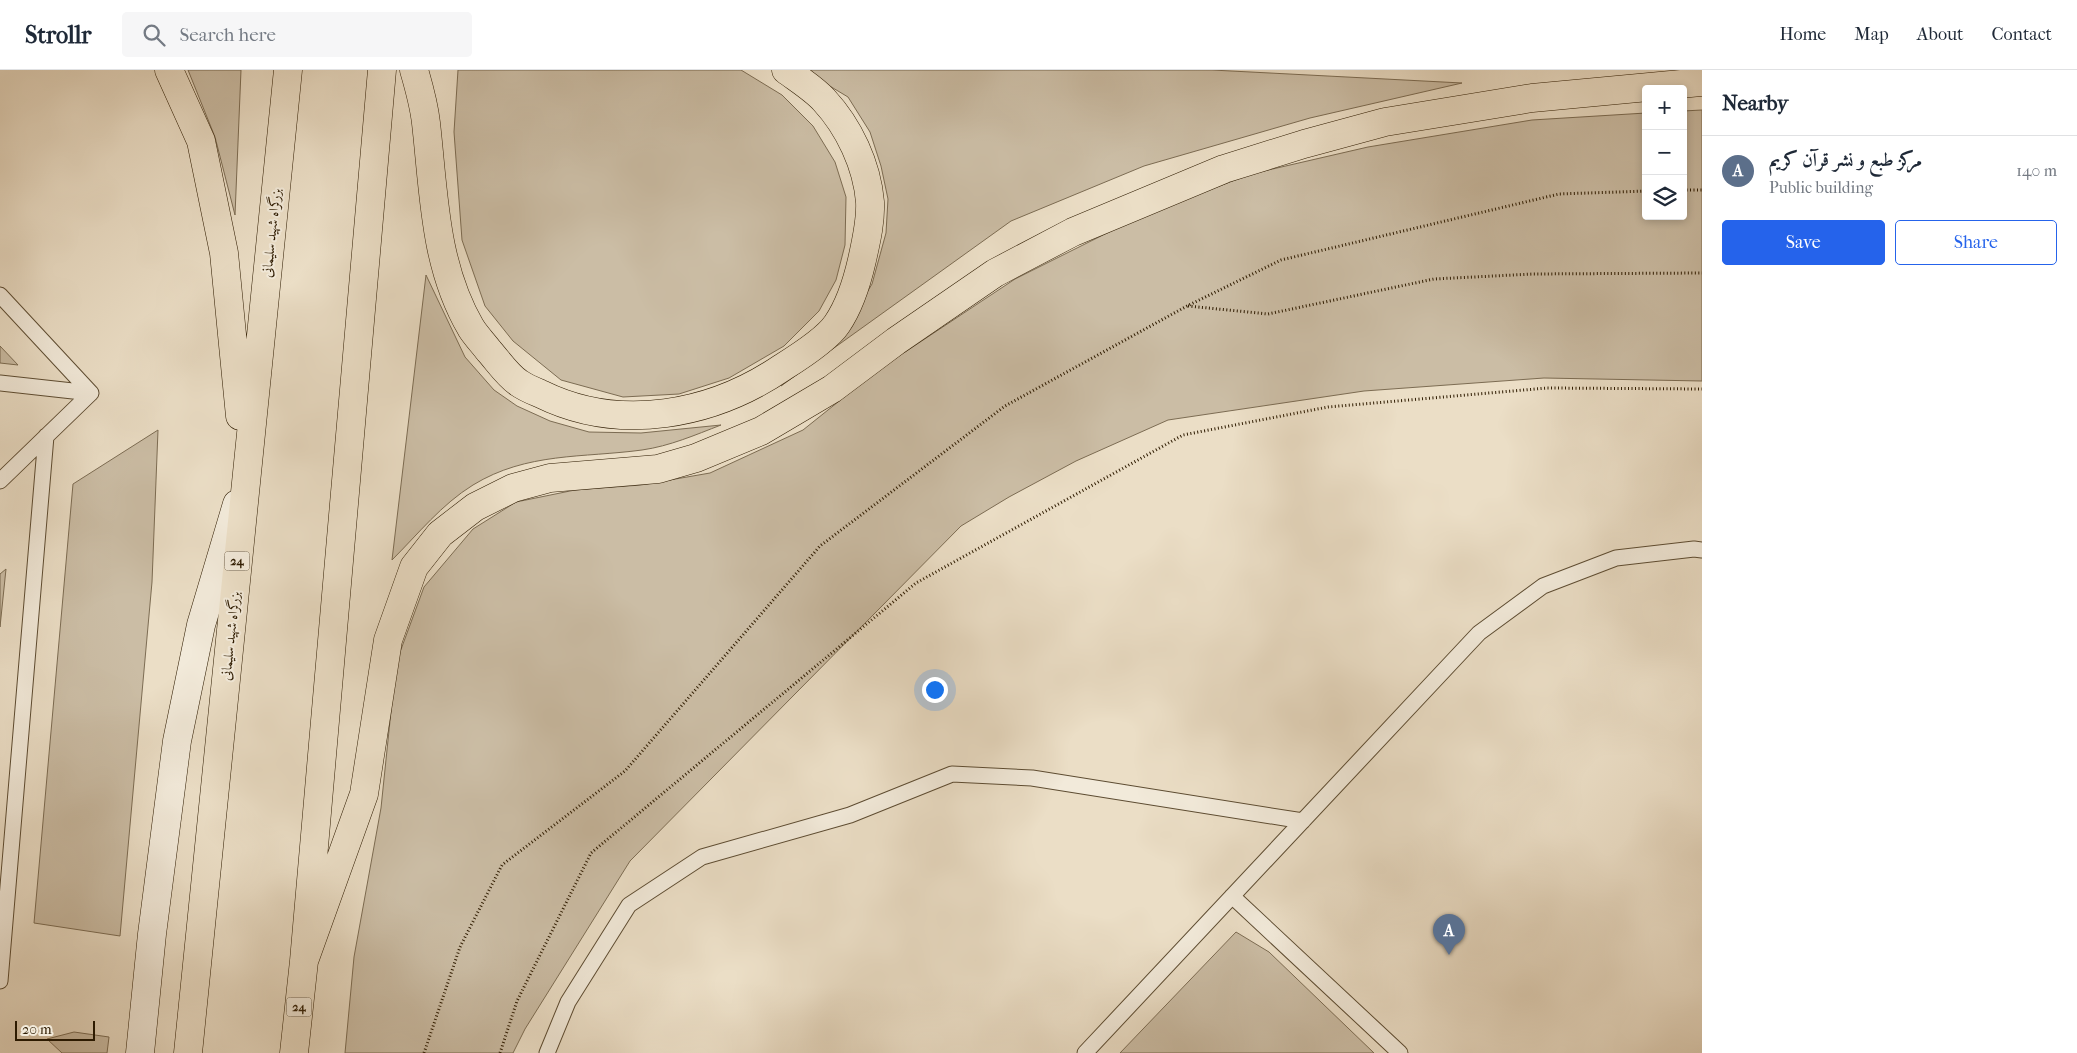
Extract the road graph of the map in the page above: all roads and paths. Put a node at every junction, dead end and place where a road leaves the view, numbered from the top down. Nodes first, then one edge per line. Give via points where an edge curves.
1 (169, 70) edge
2 (288, 70) edge
3 (382, 70) edge
4 (414, 70) edge
5 (786, 70) edge
6 (1702, 82) edge
7 (1687, 190) edge
8 (1702, 190) edge
9 (1642, 191) edge
10 (1702, 273) edge
11 (0, 295) edge
12 (1187, 306) junction
13 (0, 383) edge
14 (1702, 389) edge
15 (91, 393) junction
16 (46, 436) junction
17 (246, 474) junction
18 (0, 481) edge
19 (1702, 550) edge
20 (1303, 821) junction
21 (1232, 896) junction
22 (1, 953) edge
23 (304, 961) junction
24 (0, 981) edge
25 (140, 1053) edge
26 (188, 1053) edge
27 (294, 1053) edge
28 (424, 1053) edge
29 (500, 1053) edge
30 (547, 1053) edge
31 (1085, 1053) edge
32 (1400, 1053) edge

1 - 17 highway via 200,141 224,253
2 - 17 highway, بزرگراه شهید سلیمانی / 24
3 - 23 highway, 24
4 - 5 highway via 426,121 437,226 453,290 472,329 518,383 585,411 654,415 690,410 739,394 775,373 836,326 856,286 866,244 870,202 863,166 846,128 824,99
6 - 23 highway via 1532,98 1385,122 1224,169 1074,232 995,273 896,340 832,389 761,431 696,458 658,469 550,478 513,488 475,507 440,534 414,567 388,640 364,794
7 - 8 path
9 - 12 path via 1559,194 1281,260
10 - 12 path via 1533,274 1434,279 1268,314
11 - 15 lane
12 - 28 path via 1005,406 820,546 625,771 502,865 460,947
13 - 15 lane
14 - 29 path via 1547,388 1328,407 1183,435 916,583 591,853 517,1001
15 - 16 lane
16 - 18 lane
16 - 22 lane
17 - 25 main road via 201,625 177,741
17 - 26 highway, بزرگراه شهید سلیمانی / 24
19 - 20 lane via 1616,558 1543,586 1479,633
20 - 21 lane
20 - 30 lane via 1032,778 952,774 850,815 702,857 629,905 568,1002
21 - 31 lane
21 - 32 lane
22 - 24 lane
23 - 27 highway, 24

